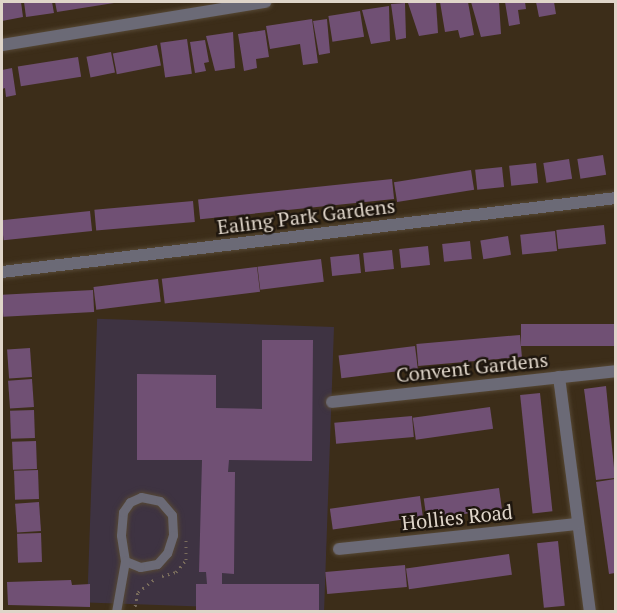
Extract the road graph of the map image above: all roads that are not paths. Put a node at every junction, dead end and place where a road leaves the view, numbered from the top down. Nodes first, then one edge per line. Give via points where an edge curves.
1 (266, 2) edge
2 (2, 45) edge
3 (615, 198) edge
4 (2, 272) edge
5 (615, 371) edge
6 (559, 377) junction
7 (332, 402) dead end
8 (578, 524) junction
9 (339, 549) dead end
10 (125, 561) junction
11 (116, 612) edge
12 (590, 612) edge

1 - 2 street
3 - 4 street, Ealing Park Gardens
5 - 6 street, Convent Gardens
6 - 7 street, Convent Gardens
6 - 8 street
8 - 9 street, Hollies Road
8 - 12 street
10 - 10 lane via 123,512 130,502 141,497 160,501 172,515 173,535 167,553 157,564 140,567
10 - 11 lane

